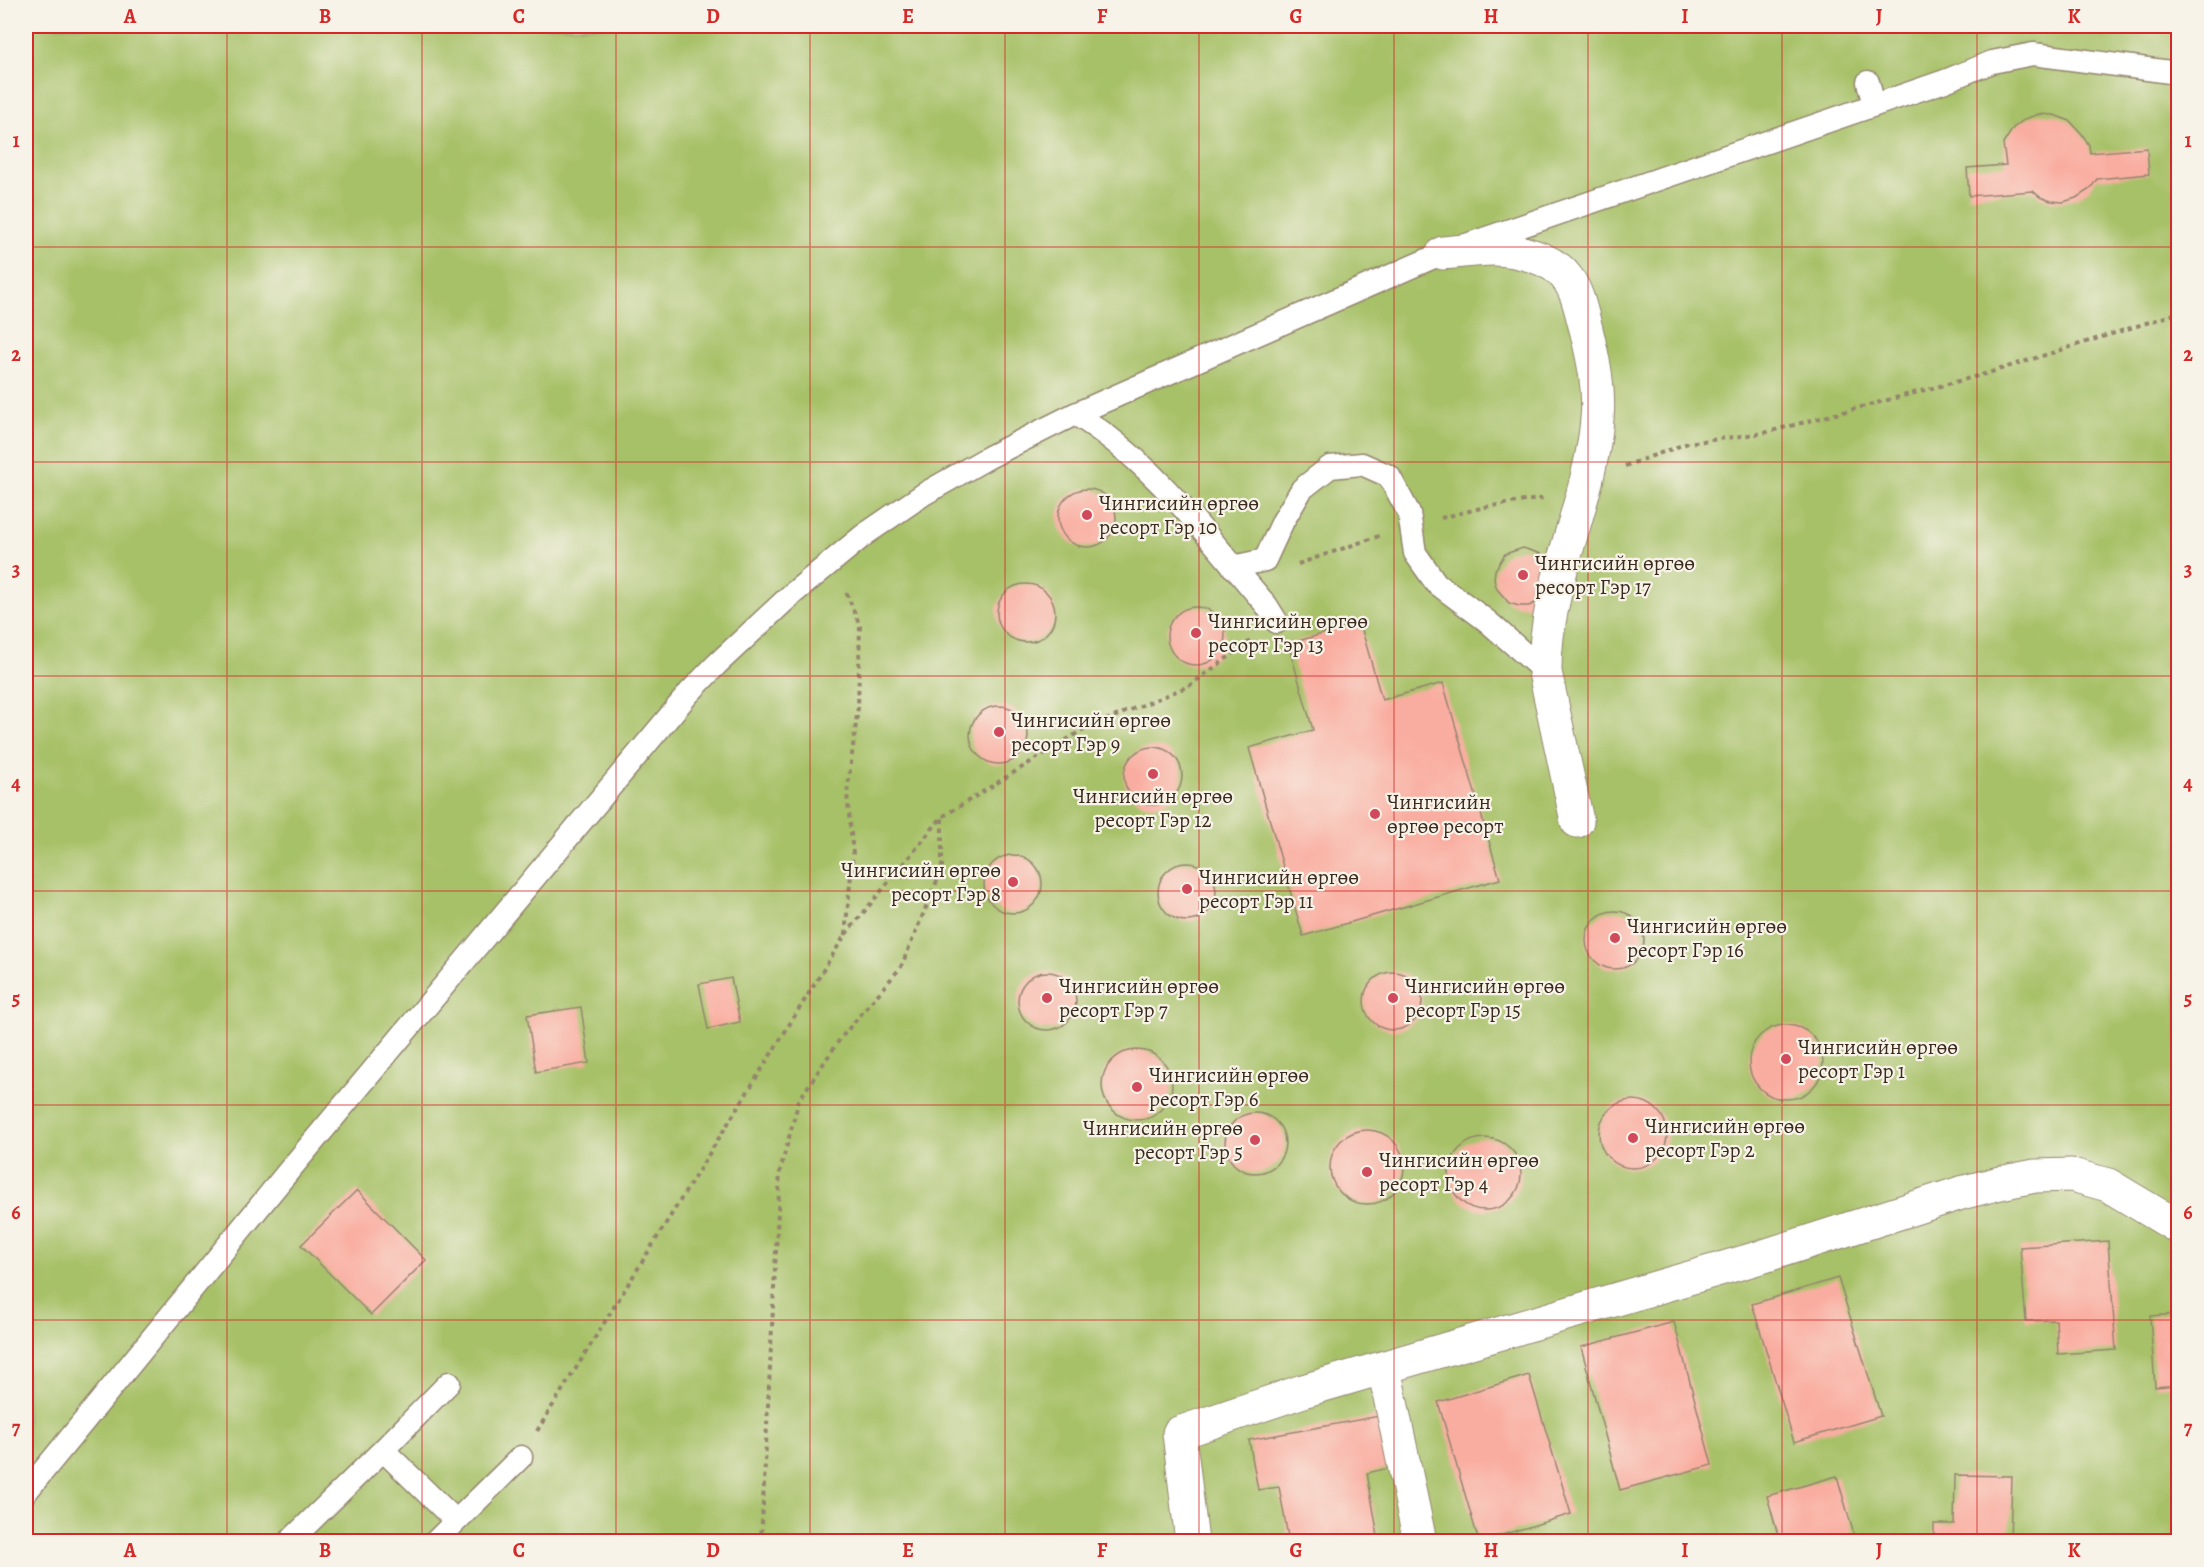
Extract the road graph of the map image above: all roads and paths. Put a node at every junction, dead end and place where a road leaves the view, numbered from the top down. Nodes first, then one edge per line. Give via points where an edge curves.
1 (2178, 73) edge
2 (1868, 82) dead end
3 (1874, 105) junction
4 (1443, 254) junction
5 (2178, 313) edge
6 (1076, 414) junction
7 (1582, 493) junction
8 (1411, 526) junction
9 (829, 563) junction
10 (1233, 567) junction
11 (1272, 614) junction
12 (1545, 672) junction
13 (942, 817) junction
14 (1578, 821) dead end
15 (845, 935) junction
16 (2178, 1227) edge
17 (1384, 1368) junction
18 (448, 1383) dead end
19 (383, 1450) junction
20 (521, 1457) joint
21 (26, 1492) edge
22 (456, 1521) junction
23 (290, 1542) edge
24 (435, 1542) edge
25 (761, 1542) edge
26 (1192, 1542) edge
27 (1420, 1542) edge

1 - 3 lane via 2033,54 1992,62
2 - 3 lane
3 - 4 lane
4 - 6 lane
4 - 7 street via 1509,251 1552,264 1569,279 1584,322 1597,385 1597,420
5 - 7 path via 1985,374 1764,433 1688,443 1621,468
6 - 9 lane via 954,476
6 - 10 lane via 1144,468
7 - 8 path via 1485,507
7 - 12 street via 1549,615
8 - 10 lane via 1409,513 1389,476 1362,464 1330,466 1302,489 1265,560
8 - 11 path via 1299,563
8 - 12 lane via 1416,553 1436,583
9 - 15 path via 847,591 860,626 858,707 846,794 853,854
9 - 21 lane via 748,634 689,693
10 - 11 lane
11 - 13 path via 1189,686 1084,729
12 - 14 street
13 - 15 path
13 - 25 path via 942,869 901,967 840,1038 799,1100 780,1171
15 - 20 path
16 - 17 street via 2109,1185 2072,1175 2035,1176 1961,1193 1761,1257
17 - 26 street via 1179,1433
17 - 27 street
18 - 19 lane
19 - 22 lane
19 - 23 lane
20 - 22 lane
22 - 24 lane

